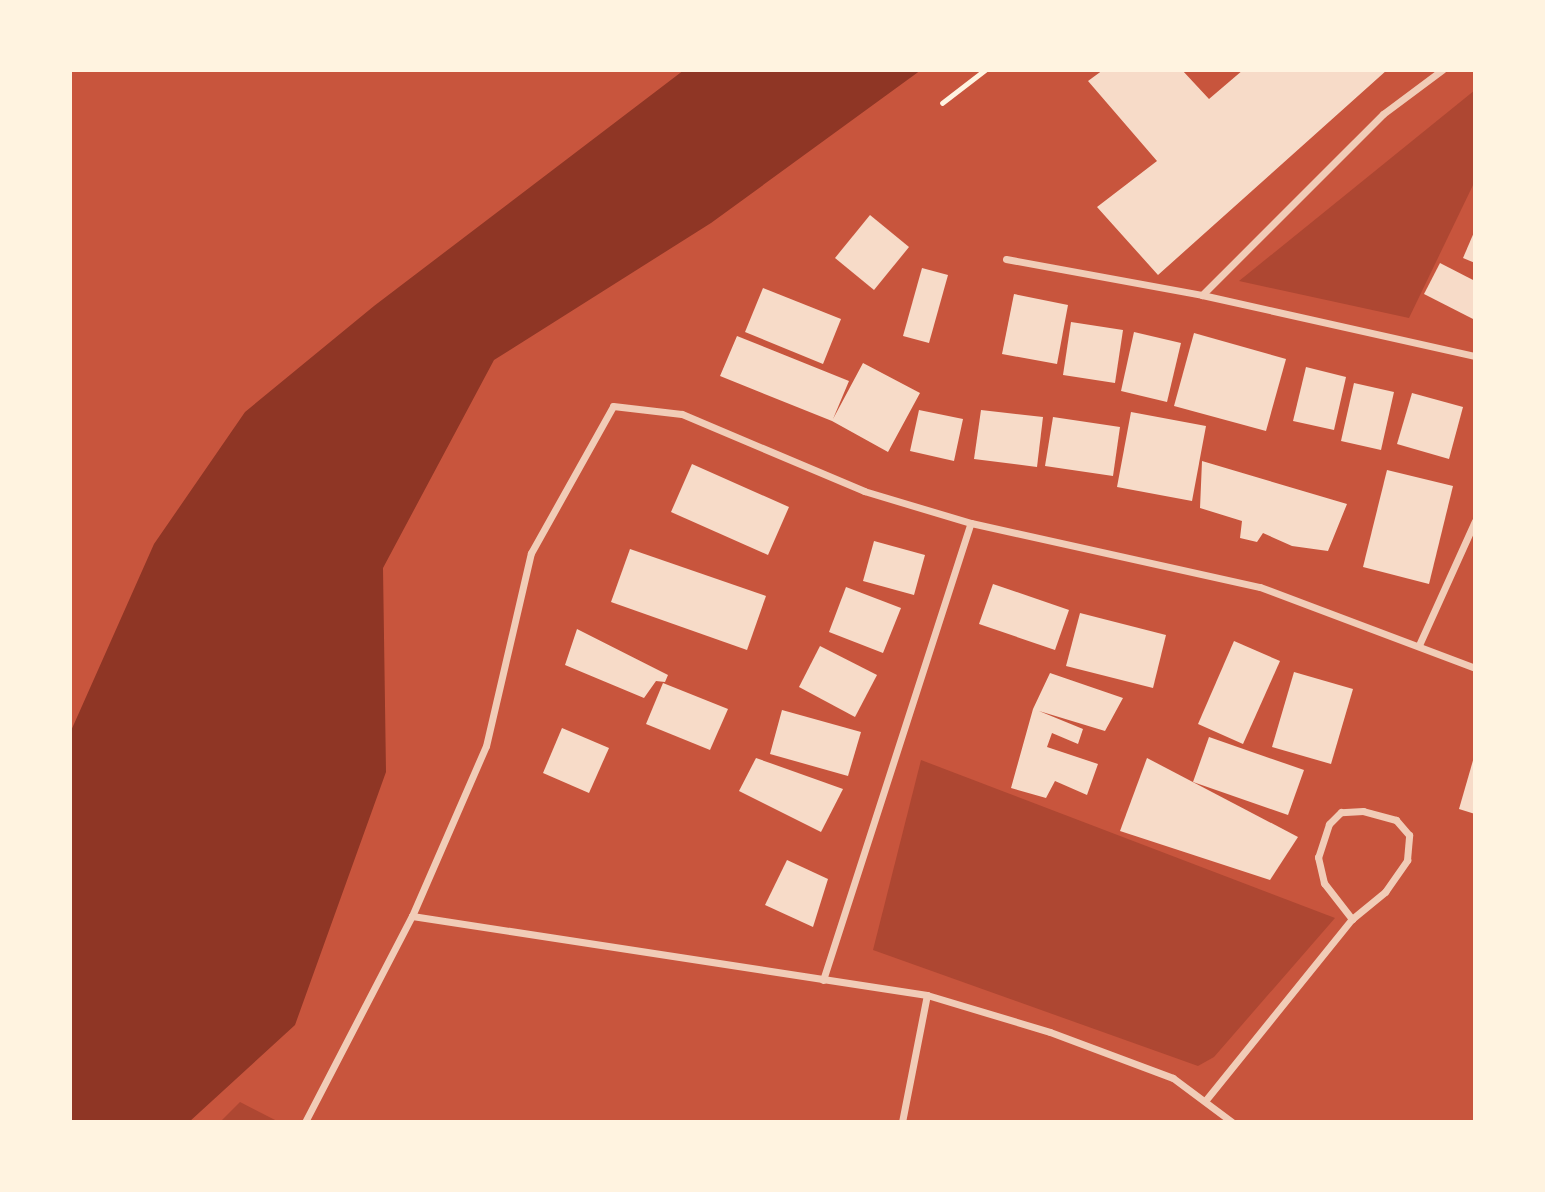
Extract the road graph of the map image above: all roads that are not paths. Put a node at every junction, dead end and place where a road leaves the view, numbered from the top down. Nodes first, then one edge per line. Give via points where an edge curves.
1 (1442, 70) edge
2 (1006, 259) dead end
3 (1202, 295) junction
4 (1475, 356) edge
5 (1475, 522) edge
6 (971, 523) junction
7 (1419, 645) junction
8 (1475, 668) edge
9 (412, 916) junction
10 (1352, 919) junction
11 (823, 980) junction
12 (928, 995) junction
13 (1205, 1101) junction
14 (305, 1122) edge
15 (902, 1122) edge
16 (1232, 1122) edge

1 - 3 street via 1383,114
2 - 3 street
3 - 4 street
5 - 7 street
6 - 7 street via 1260,587
6 - 9 street via 864,491 682,414 613,406 531,553 486,746
6 - 11 street
7 - 8 street
9 - 11 street
9 - 14 street
10 - 10 street via 1385,892 1408,860 1409,835 1396,820 1363,811 1341,812 1329,824 1318,857 1324,883
10 - 13 street
11 - 12 street
12 - 13 street via 1050,1032 1173,1078
12 - 15 street
13 - 16 street

